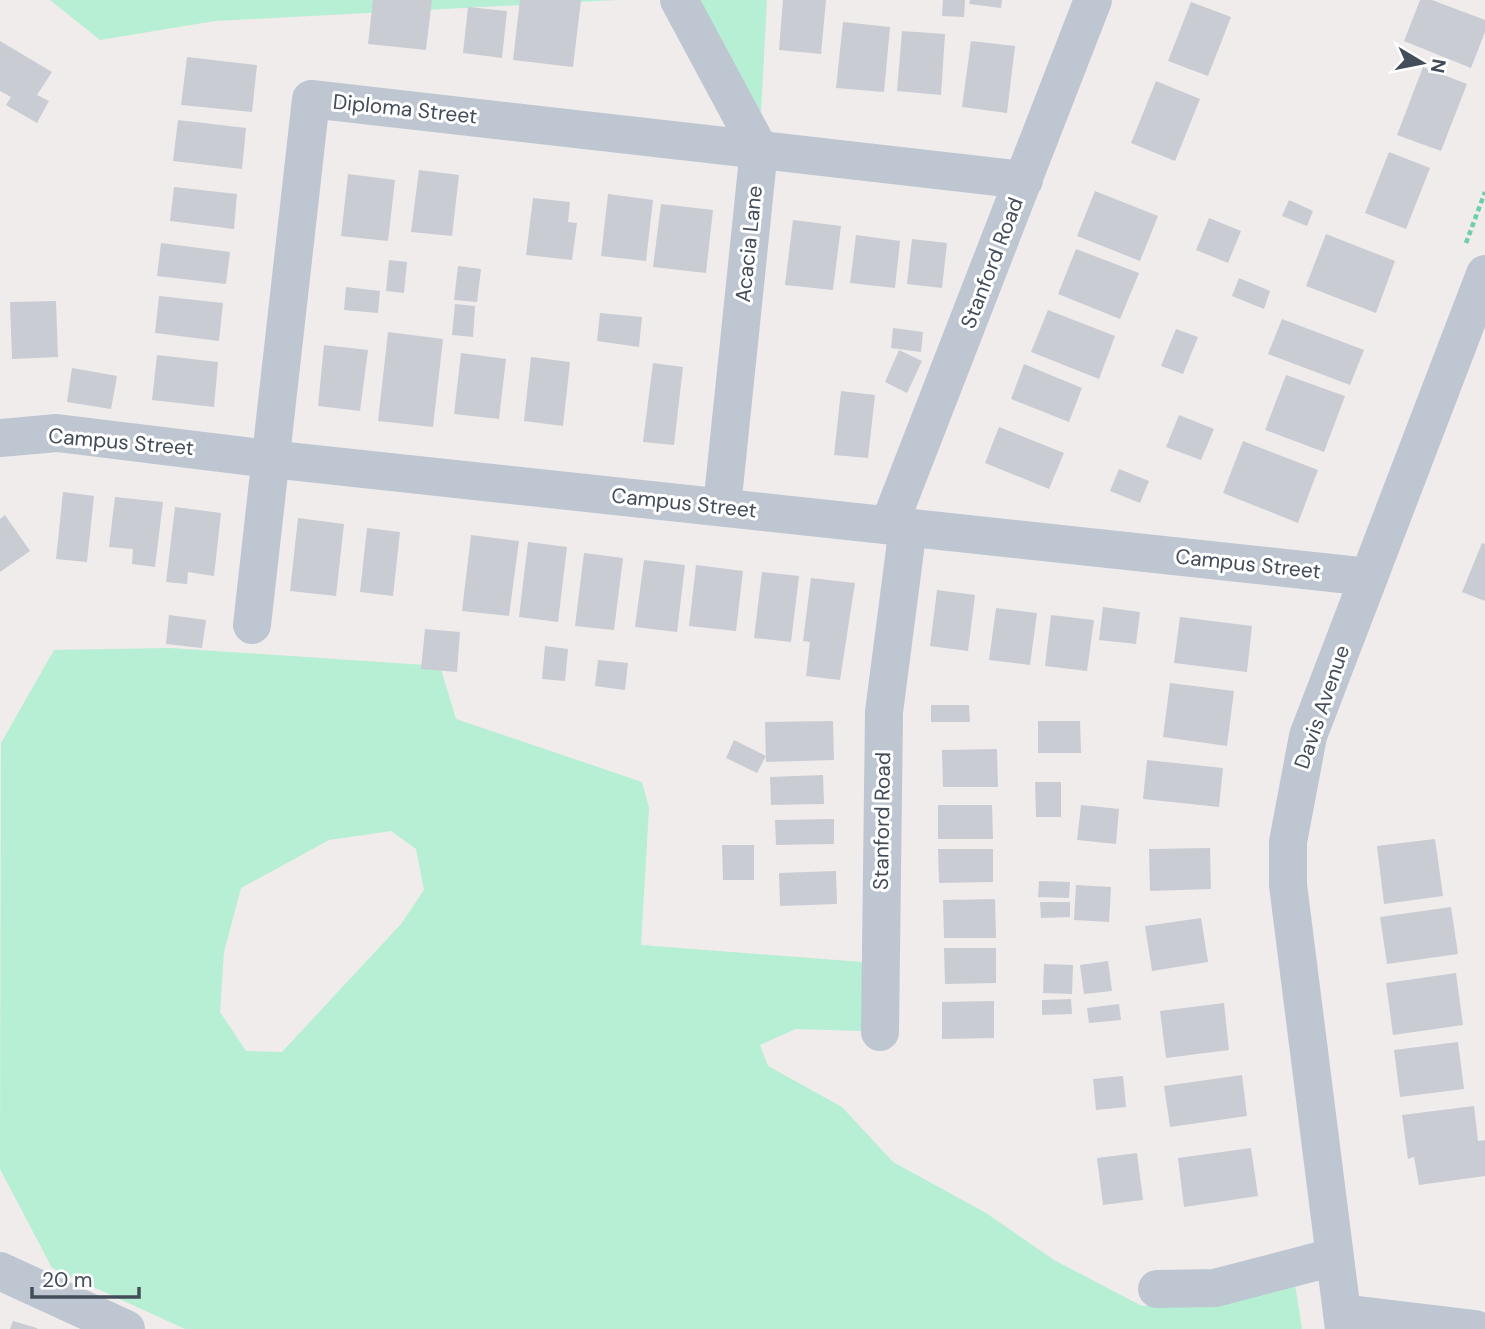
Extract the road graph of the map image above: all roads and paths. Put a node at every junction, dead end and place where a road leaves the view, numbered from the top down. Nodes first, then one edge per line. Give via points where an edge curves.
1 (679, 0) edge
2 (1093, 0) edge
3 (759, 149) junction
4 (1024, 180) junction
5 (1485, 192) edge
6 (1473, 265) edge
7 (0, 438) edge
8 (270, 459) junction
9 (722, 507) junction
10 (899, 526) junction
11 (1369, 577) junction
12 (252, 625) dead end
13 (880, 1032) dead end
14 (1334, 1257) junction
15 (3, 1281) edge
16 (1157, 1289) dead end
17 (1343, 1321) edge
18 (126, 1329) edge
19 (1475, 1329) edge

1 - 3 street
2 - 4 street, Stanford Road
3 - 4 street, Diploma Street
3 - 8 street, Diploma Street via 311,99
3 - 9 street, Acacia Lane
4 - 10 street, Stanford Road
5 - 6 path
6 - 11 street, Davis Avenue
7 - 8 street, Campus Street via 57,433
8 - 9 street, Campus Street
8 - 12 street, Diploma Street
9 - 10 street, Campus Street
10 - 11 street, Campus Street
10 - 13 street, Stanford Road via 884,712
11 - 14 street, Davis Avenue via 1308,736 1288,842 1288,885
14 - 16 street via 1215,1288
14 - 17 street, Davis Avenue
15 - 18 street
17 - 19 street

